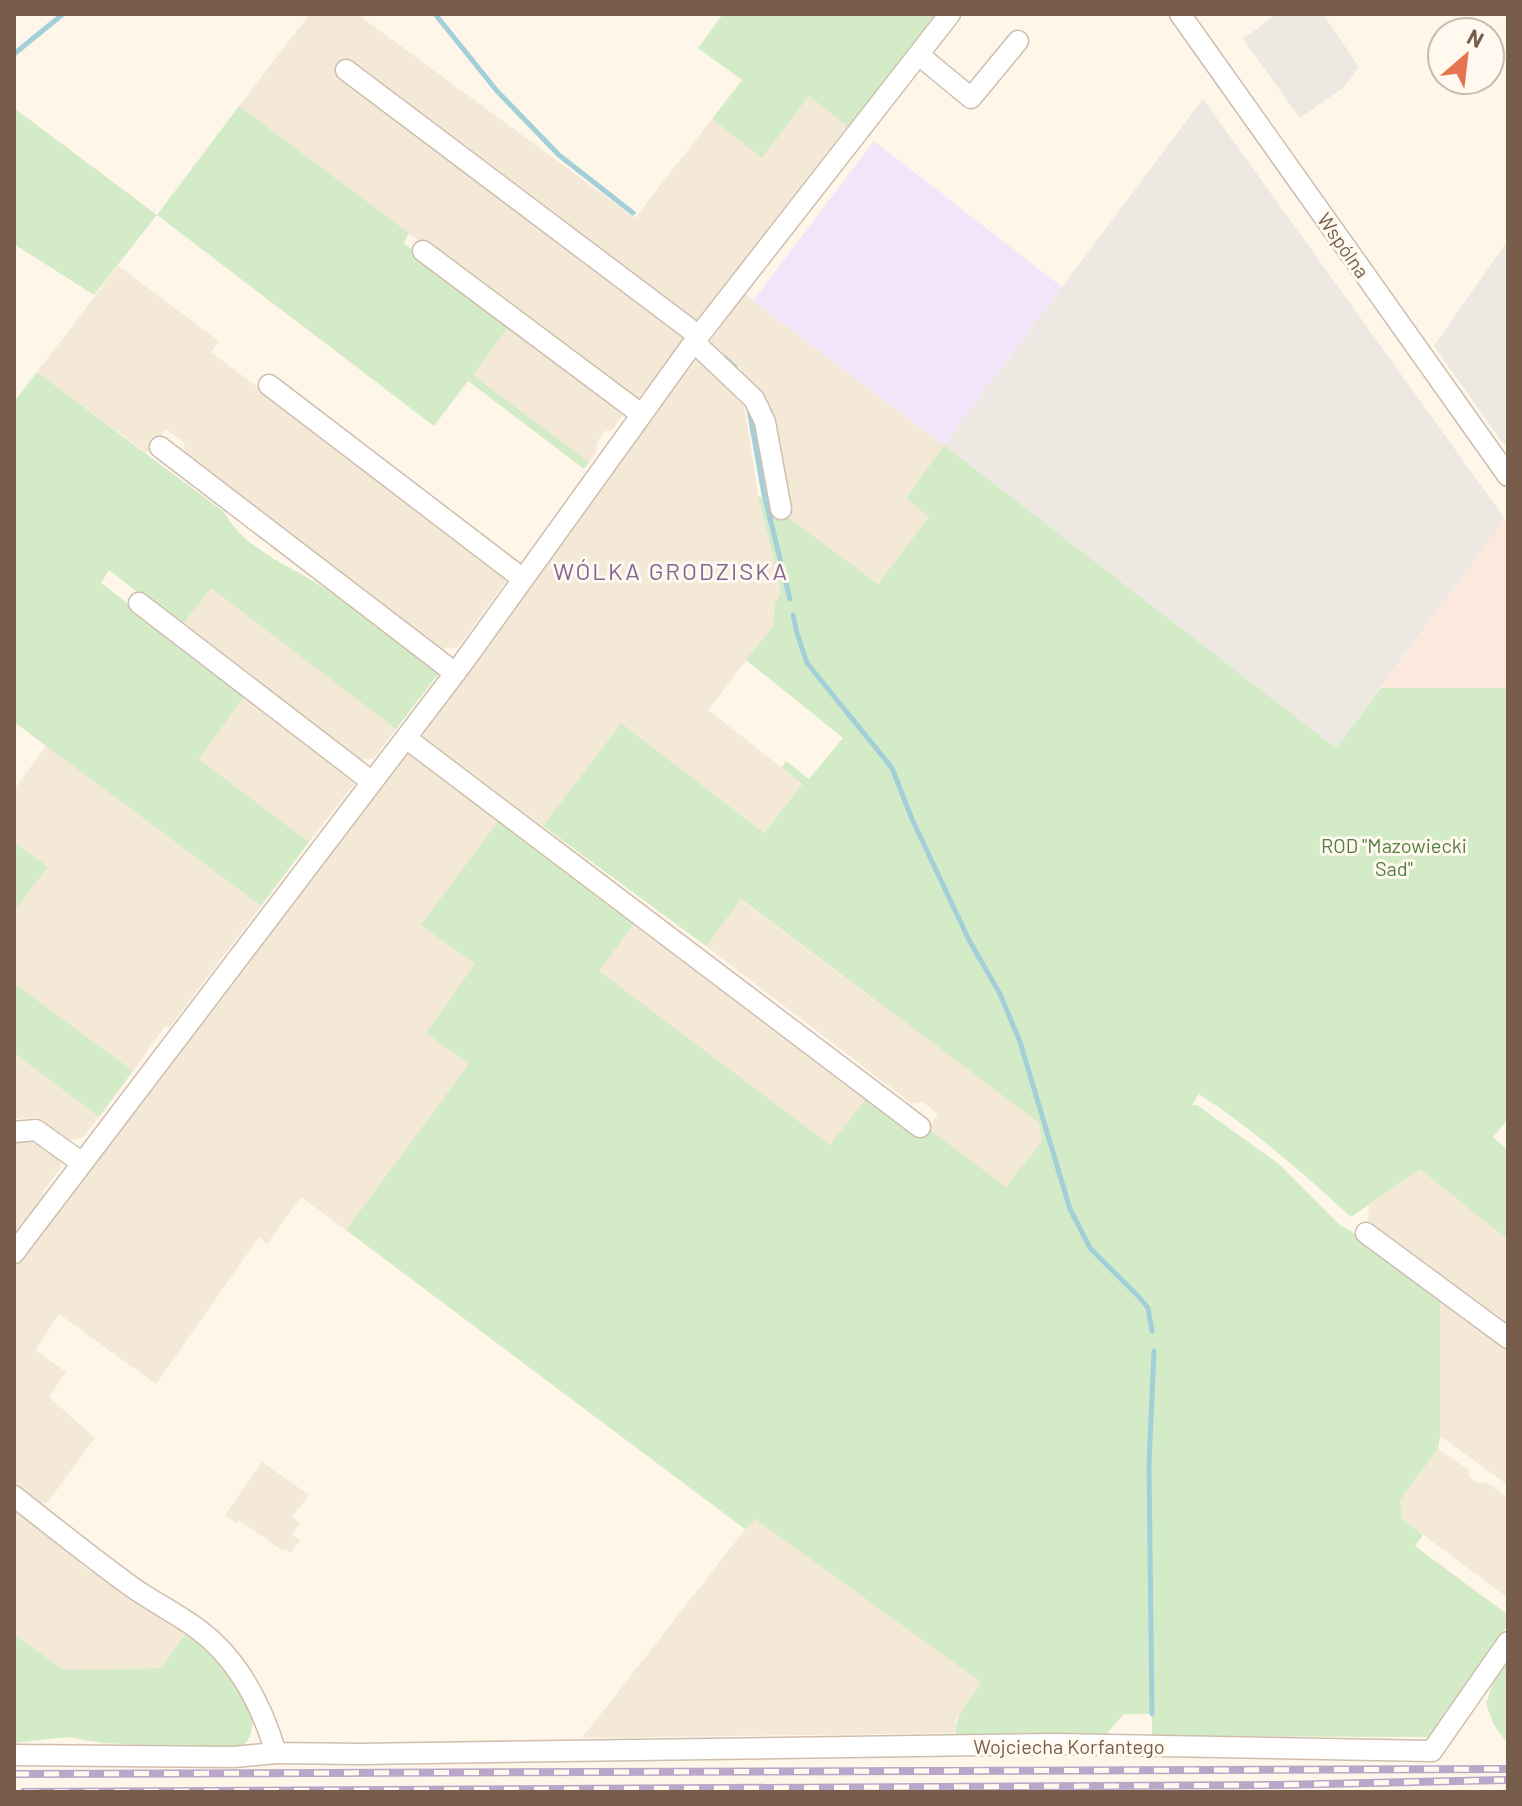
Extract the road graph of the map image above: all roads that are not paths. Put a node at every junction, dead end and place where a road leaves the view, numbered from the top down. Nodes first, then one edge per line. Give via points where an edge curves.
1 (950, 14) edge
2 (1180, 14) edge
3 (1018, 41) dead end
4 (919, 55) junction
5 (346, 70) dead end
6 (423, 251) dead end
7 (696, 339) junction
8 (269, 385) dead end
9 (641, 414) junction
10 (160, 447) dead end
11 (1508, 476) edge
12 (781, 509) dead end
13 (523, 579) junction
14 (139, 603) dead end
15 (455, 673) junction
16 (406, 738) junction
17 (372, 782) junction
18 (920, 1127) dead end
19 (14, 1132) edge
20 (82, 1163) junction
21 (1366, 1233) dead end
22 (14, 1253) edge
23 (1508, 1338) edge
24 (14, 1496) edge
25 (1508, 1642) edge
26 (276, 1753) junction
27 (14, 1755) edge

1 - 4 street
2 - 11 street, Wspólna
3 - 4 street via 971,98
4 - 7 street
5 - 7 street
6 - 9 street
7 - 9 street
7 - 12 street via 754,399 765,422
8 - 13 street
9 - 13 street
10 - 15 street
13 - 15 street
14 - 17 street
15 - 16 street
16 - 17 street
16 - 18 street
17 - 20 street
19 - 20 street via 36,1130
20 - 22 street
21 - 23 street
24 - 26 street via 216,1644 258,1705
25 - 26 street, Wojciecha Korfantego via 1432,1751 1055,1744
26 - 27 street

